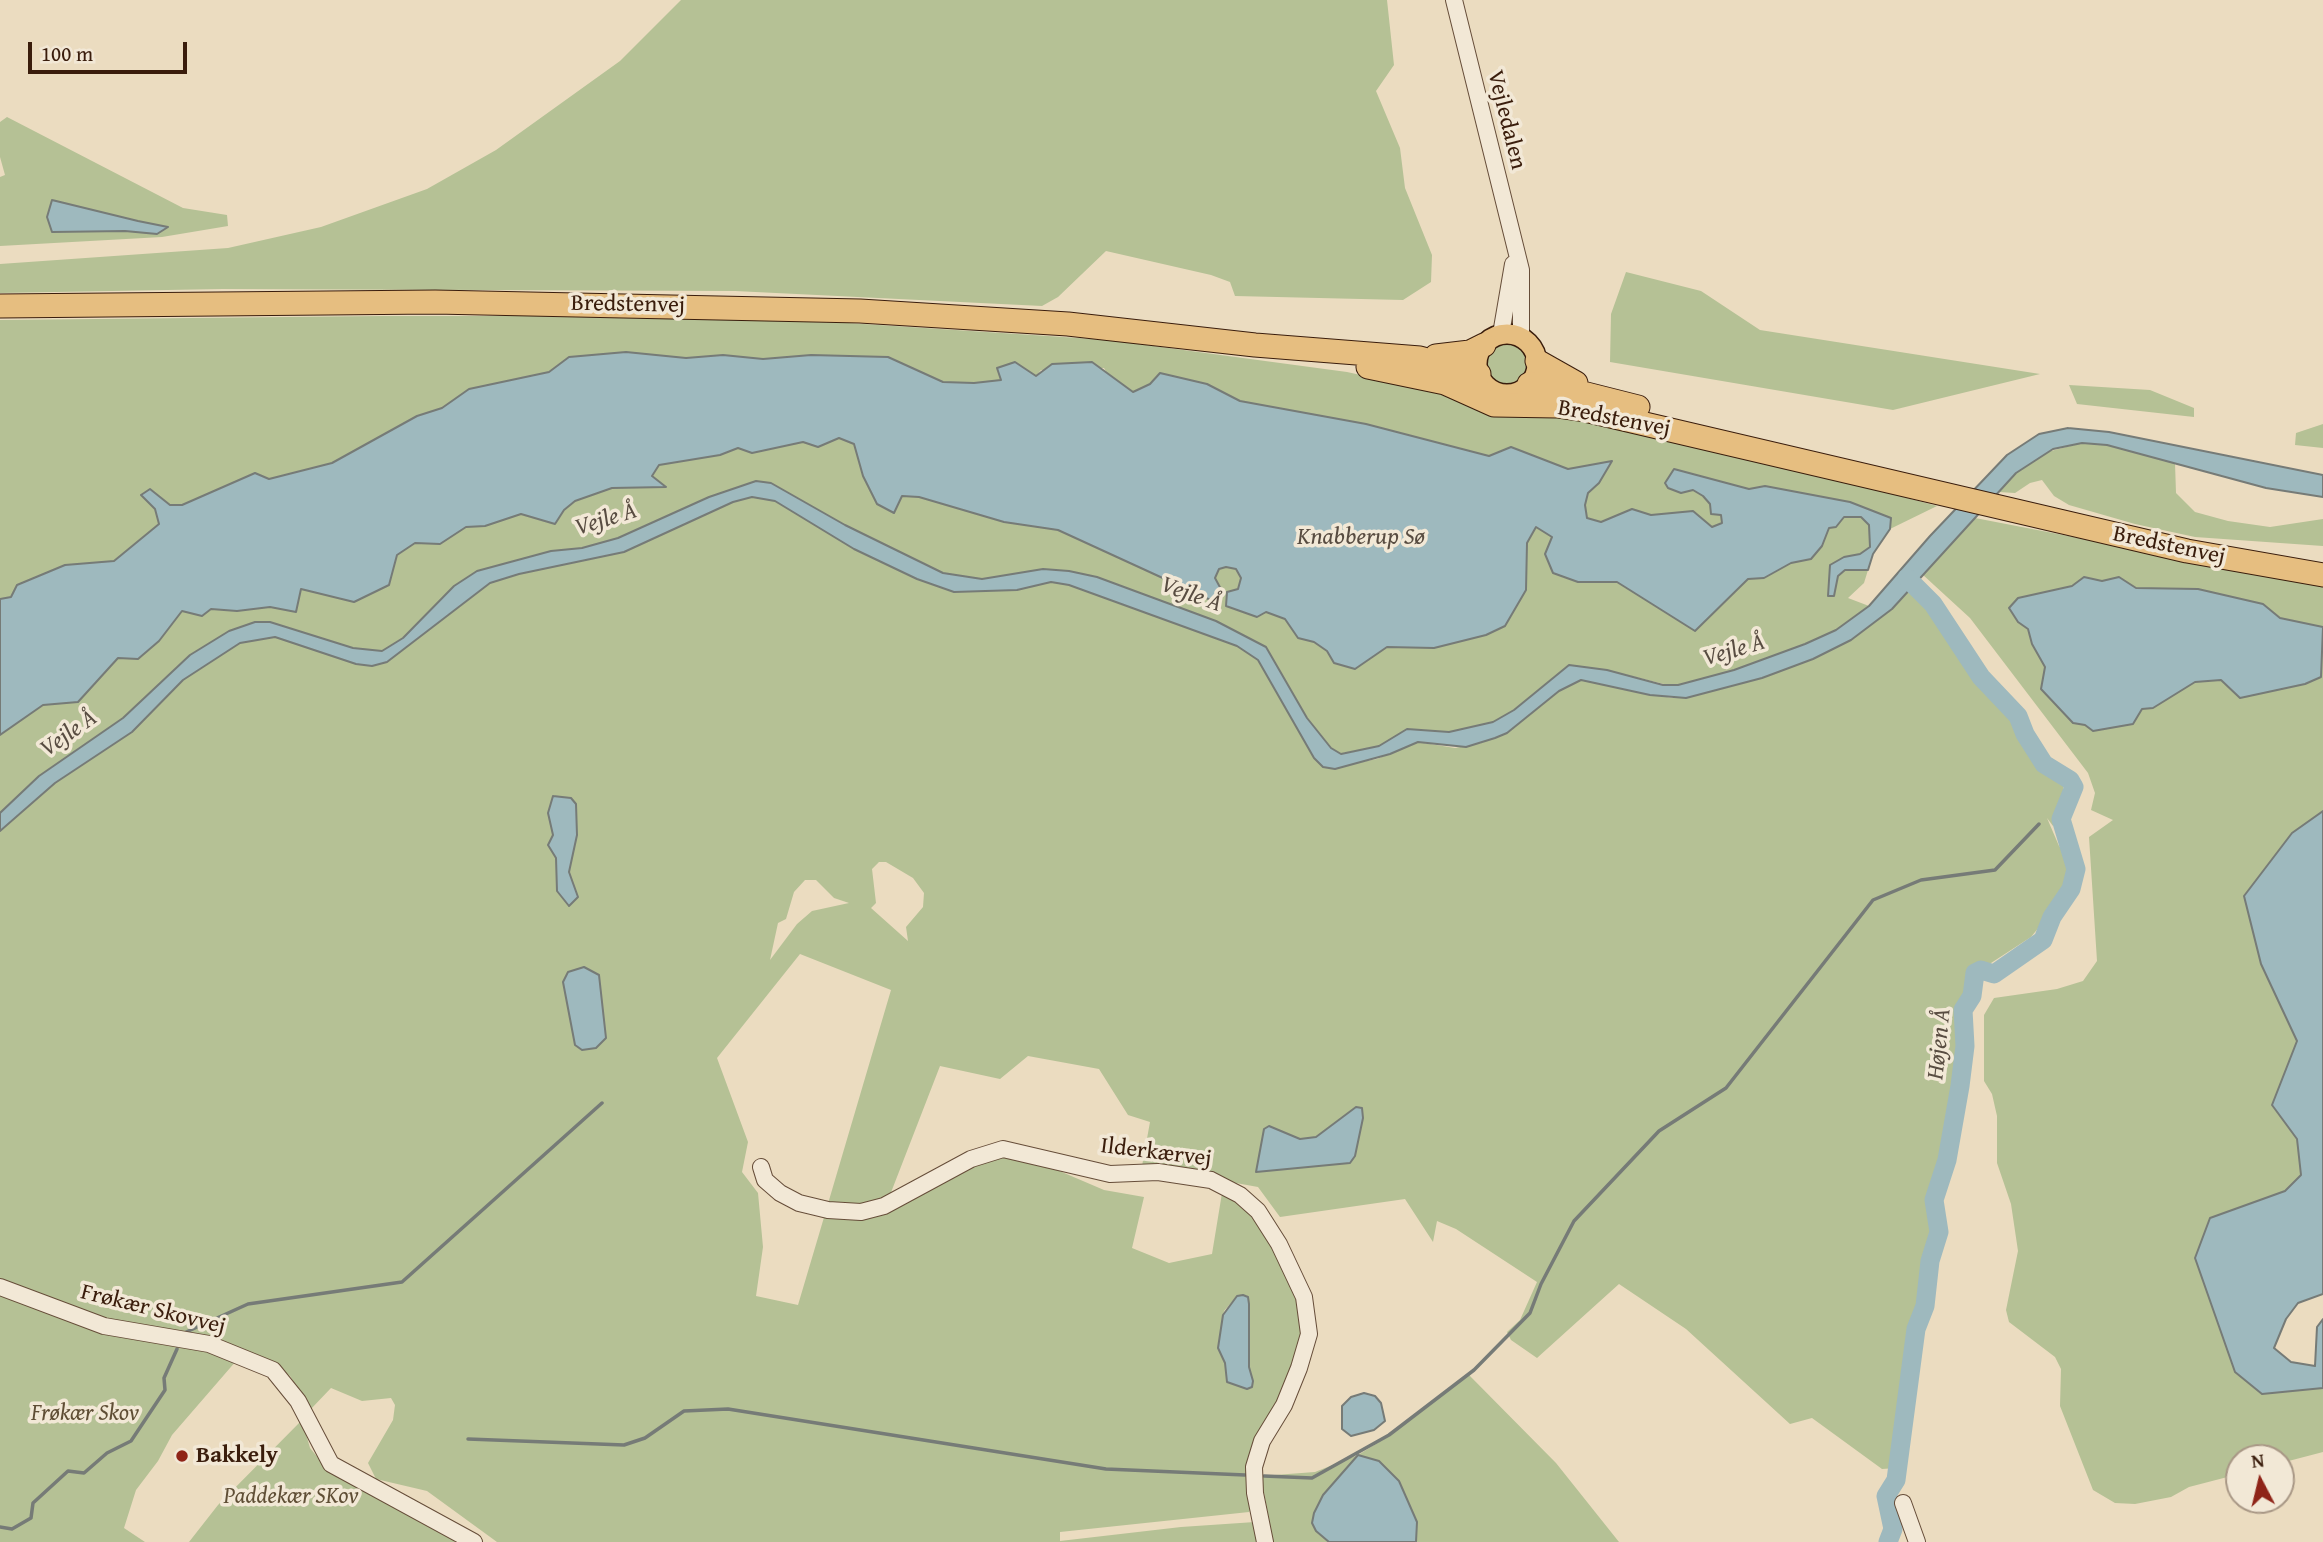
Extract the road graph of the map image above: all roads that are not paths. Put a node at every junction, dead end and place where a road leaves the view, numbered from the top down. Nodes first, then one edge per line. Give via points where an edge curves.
1 (1454, 0) edge
2 (0, 306) edge
3 (1502, 339) junction
4 (1255, 345) junction
5 (1420, 358) junction
6 (1537, 361) junction
7 (1479, 374) junction
8 (1529, 384) junction
9 (1604, 397) junction
10 (1934, 491) junction
11 (2323, 576) edge
12 (761, 1167) dead end
13 (0, 1287) edge
14 (1903, 1503) dead end
15 (474, 1542) edge
16 (1265, 1542) edge
17 (1917, 1542) edge

1 - 3 street, Vejledalen via 1521,270
2 - 4 highway, Bredstenvej via 435,302 832,310 1068,324
3 - 5 highway, Bredstenvej via 1470,352
3 - 6 main road via 1534,349
3 - 7 main road via 1478,359
4 - 5 highway, Bredstenvej
4 - 10 highway, Bredstenvej via 1432,379 1494,405 1576,408
5 - 7 highway, Bredstenvej
6 - 8 main road
6 - 9 highway, Bredstenvej
7 - 8 main road via 1487,386 1505,394
8 - 9 highway, Bredstenvej
9 - 10 highway, Bredstenvej
10 - 11 highway, Bredstenvej via 2187,551
12 - 16 street, Ilderkærvej via 765,1180 799,1203 861,1212 884,1206 971,1159 1003,1149 1110,1174 1158,1172 1211,1180 1240,1195 1258,1211 1279,1244 1304,1297 1309,1334 1284,1405 1262,1441 1254,1467
13 - 15 street, Frøkær Skovvej via 104,1326 209,1344 273,1370 298,1401 331,1464
14 - 17 street

